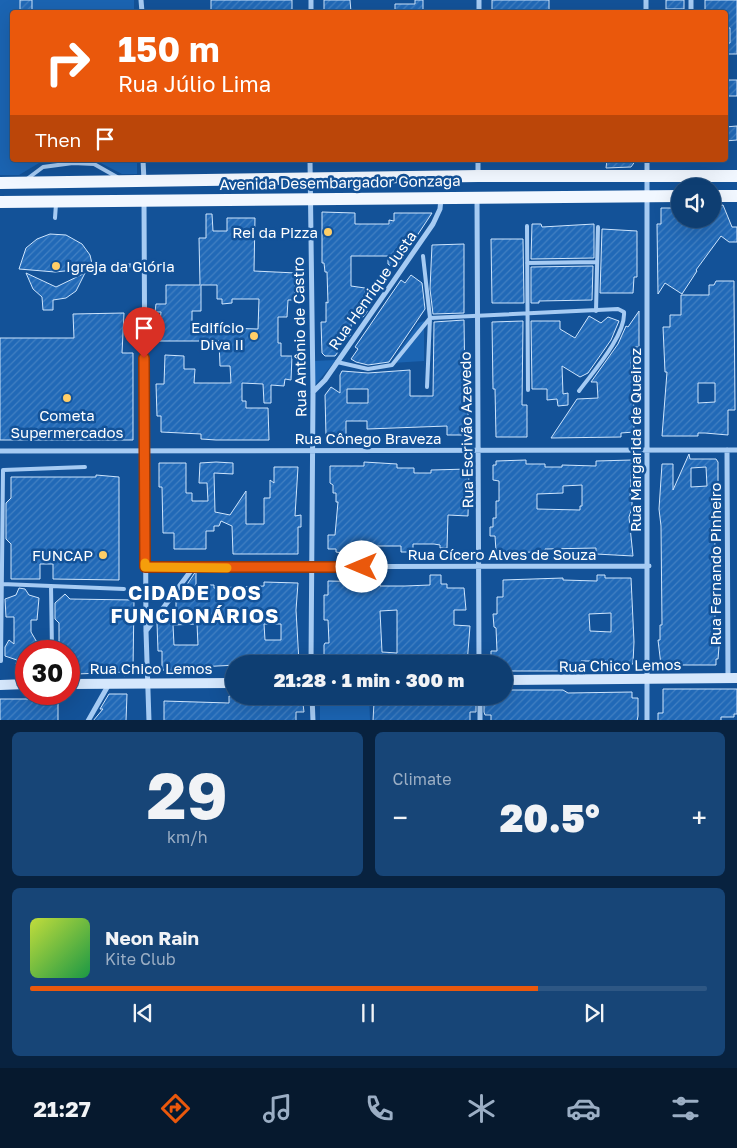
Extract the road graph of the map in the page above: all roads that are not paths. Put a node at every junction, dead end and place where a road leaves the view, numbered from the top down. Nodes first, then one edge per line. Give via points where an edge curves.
1 (143, 162) edge
2 (310, 162) edge
3 (478, 162) edge
4 (647, 162) edge
5 (478, 176) junction
6 (737, 176) edge
7 (648, 177) junction
8 (310, 178) junction
9 (125, 182) junction
10 (144, 182) junction
11 (0, 183) edge
12 (23, 183) junction
13 (671, 196) edge
14 (721, 196) edge
15 (737, 196) edge
16 (441, 197) junction
17 (478, 197) junction
18 (647, 197) junction
19 (310, 199) junction
20 (144, 200) junction
21 (0, 202) edge
22 (56, 202) junction
23 (55, 218) dead end
24 (527, 226) dead end
25 (598, 228) dead end
26 (423, 256) dead end
27 (597, 262) junction
28 (527, 263) junction
29 (119, 265) dead end
30 (144, 266) junction
31 (596, 311) junction
32 (528, 314) junction
33 (477, 316) junction
34 (430, 318) junction
35 (337, 362) junction
36 (427, 387) dead end
37 (528, 390) dead end
38 (579, 391) dead end
39 (313, 392) junction
40 (647, 450) junction
41 (727, 450) junction
42 (737, 450) edge
43 (0, 451) edge
44 (145, 451) junction
45 (312, 451) junction
46 (480, 451) junction
47 (85, 467) dead end
48 (479, 566) junction
49 (649, 566) junction
50 (145, 567) junction
51 (312, 567) junction
52 (193, 568) junction
53 (1, 584) edge
54 (51, 586) junction
55 (124, 589) dead end
56 (146, 631) junction
57 (52, 640) edge
58 (312, 655) edge
59 (479, 655) edge
60 (1, 661) edge
61 (732, 678) edge
62 (647, 679) junction
63 (513, 680) edge
64 (225, 683) edge
65 (15, 684) edge
66 (80, 684) edge
67 (110, 684) junction
68 (148, 684) junction
69 (0, 685) edge
70 (312, 705) edge
71 (480, 705) edge
72 (88, 720) edge
73 (149, 720) edge
74 (312, 720) edge
75 (480, 720) edge
76 (647, 720) edge

1 - 10 street
2 - 8 street, Rua Antônio de Castro
3 - 5 street
4 - 7 street, Rua Margarida de Queiroz
5 - 7 main road, Avenida Desembargador Gonzaga
5 - 8 main road, Avenida Desembargador Gonzaga
6 - 7 main road, Avenida Desembargador Gonzaga
7 - 18 street, Rua Margarida de Queiroz
8 - 10 main road, Avenida Desembargador Gonzaga
8 - 19 street, Rua Antônio de Castro
9 - 10 main road, Avenida Desembargador Gonzaga
9 - 12 main road, Avenida Desembargador Gonzaga
9 - 12 lane via 94,164 73,163 43,167
11 - 12 main road, Avenida Desembargador Gonzaga
13 - 18 main road, Avenida Desembargador Gonzaga
14 - 15 main road
16 - 17 main road, Avenida Desembargador Gonzaga
16 - 19 main road, Avenida Desembargador Gonzaga
16 - 35 street, Rua Henrique Justa via 438,217
17 - 18 main road, Avenida Desembargador Gonzaga
17 - 33 street, Rua Escrivão Azevedo
18 - 40 street, Rua Margarida de Queiroz
19 - 20 main road, Avenida Desembargador Gonzaga
19 - 39 street, Rua Antônio de Castro
20 - 22 main road, Avenida Desembargador Gonzaga
20 - 30 street
21 - 22 main road, Avenida Desembargador Gonzaga
22 - 23 lane
24 - 28 lane
25 - 27 lane
26 - 34 lane
27 - 28 lane
27 - 31 lane
28 - 32 lane
29 - 30 lane
30 - 44 street
31 - 32 lane
31 - 38 lane via 618,309 624,312 624,319 607,352
32 - 33 lane
32 - 37 lane
33 - 34 lane
33 - 46 street, Rua Escrivão Azevedo
34 - 35 lane via 388,367 368,369
34 - 36 lane
35 - 39 street, Rua Henrique Justa
39 - 45 street, Rua Antônio de Castro
40 - 41 street, Rua Cônego Braveza
40 - 46 street, Rua Cônego Braveza
40 - 49 street, Rua Margarida de Queiroz
41 - 42 street, Rua Cônego Braveza
41 - 61 street, Rua Fernando Pinheiro
43 - 44 street, Rua Cônego Braveza
44 - 45 street, Rua Cônego Braveza
44 - 50 street
45 - 46 street, Rua Cônego Braveza
45 - 51 street, Rua Antônio de Castro
46 - 48 street, Rua Escrivão Azevedo
47 - 53 lane via 3,470
48 - 49 street, Rua Cícero Alves de Souza
48 - 51 street, Rua Cícero Alves de Souza
48 - 59 street, Rua Escrivão Azevedo
49 - 62 street, Rua Margarida de Queiroz
50 - 52 street, Rua Cícero Alves de Souza
50 - 56 street
51 - 52 street, Rua Cícero Alves de Souza
51 - 58 street, Rua Antônio de Castro
52 - 56 street
53 - 54 lane
53 - 60 lane
54 - 55 lane
54 - 57 lane
56 - 68 street
61 - 62 street, Rua Chico Lemos
62 - 63 street, Rua Chico Lemos
62 - 76 street, Rua Margarida de Queiroz
64 - 68 street, Rua Chico Lemos
65 - 69 street
66 - 67 street, Rua Chico Lemos
67 - 68 street, Rua Chico Lemos
67 - 72 street
68 - 73 street
70 - 74 street
71 - 75 street

